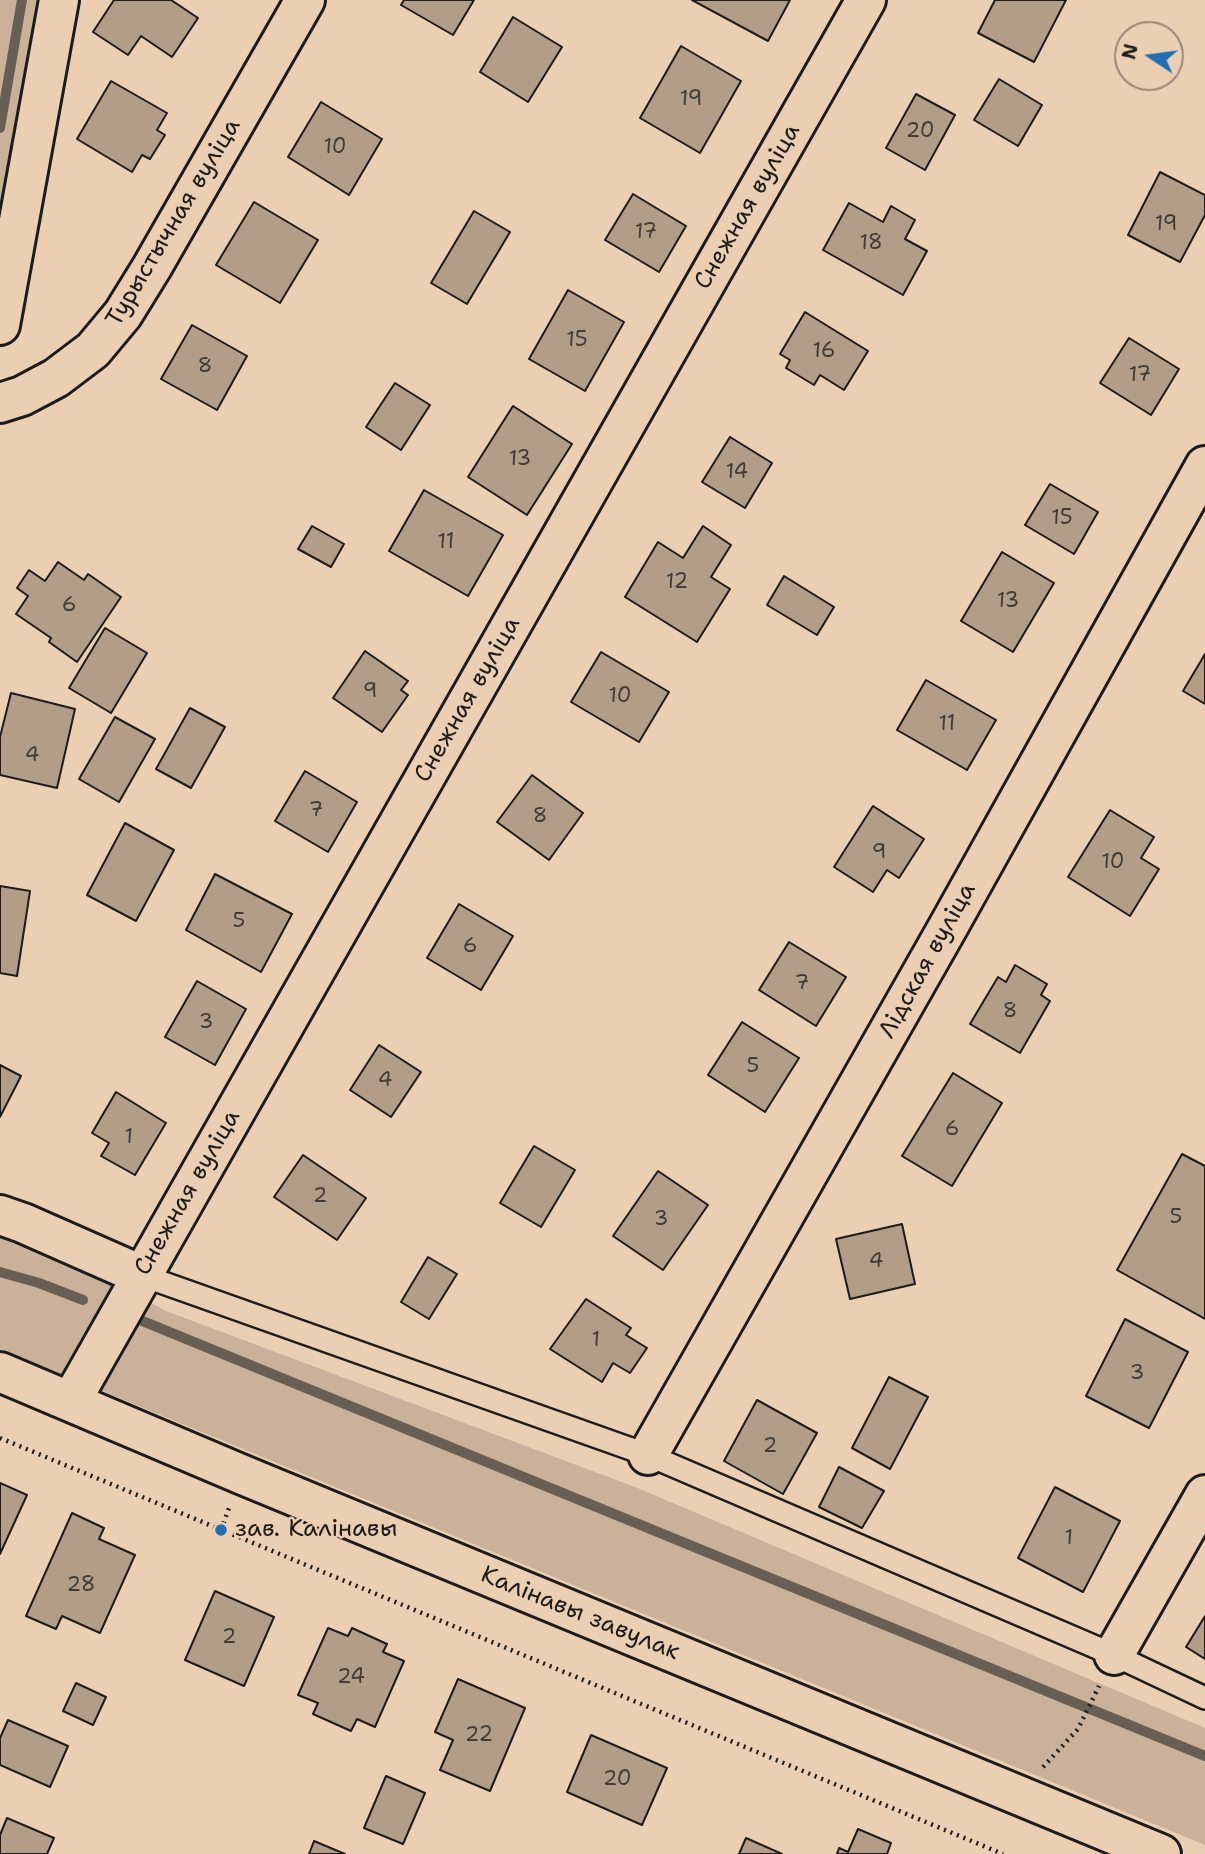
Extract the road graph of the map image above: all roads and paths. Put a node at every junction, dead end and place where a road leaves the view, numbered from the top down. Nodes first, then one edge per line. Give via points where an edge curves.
1 (59, 0) edge
2 (305, 0) edge
3 (866, 0) edge
4 (0, 324) edge
5 (0, 403) edge
6 (1205, 466) edge
7 (0, 1215) edge
8 (141, 1275) junction
9 (0, 1372) edge
10 (71, 1401) junction
11 (0, 1438) edge
12 (648, 1455) junction
13 (1205, 1495) edge
14 (1114, 1655) junction
15 (1096, 1693) dead end
16 (1205, 1698) edge
17 (1019, 1794) junction
18 (1003, 1854) edge
19 (1161, 1854) edge

1 - 4 street
2 - 5 street, Турыстычная вуліца via 123,314 93,350 56,378
3 - 8 street, Снежная вуліца
6 - 12 street, Лідская вуліца
7 - 8 street
8 - 10 street, Снежная вуліца
8 - 12 lane
9 - 10 street, Калінавы завулак
10 - 17 street, Калінавы завулак
11 - 18 path
12 - 14 lane
13 - 14 street
14 - 16 lane
15 - 17 path via 1078,1729
17 - 19 street, Калінавы завулак

